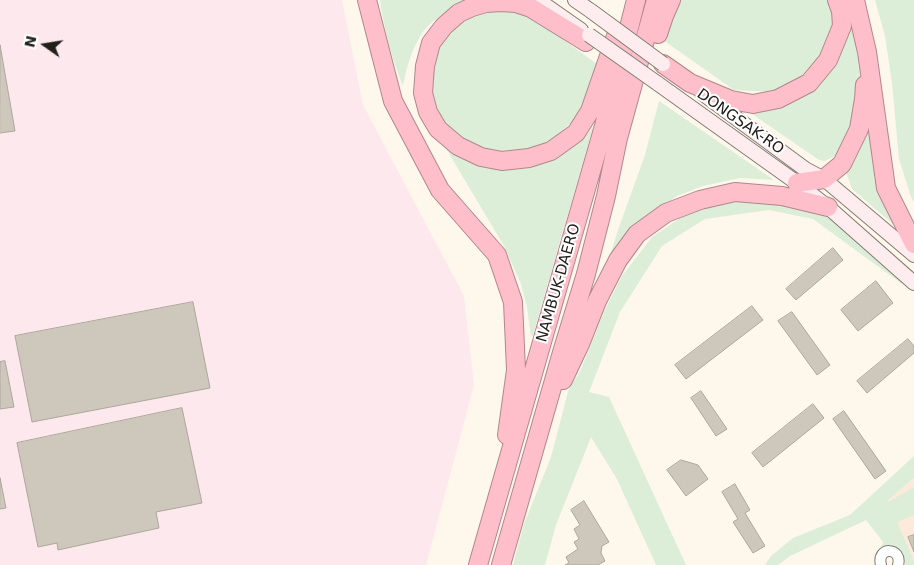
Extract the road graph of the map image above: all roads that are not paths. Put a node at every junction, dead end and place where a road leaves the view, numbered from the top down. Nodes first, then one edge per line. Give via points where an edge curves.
1 (367, 0) edge
2 (375, 0) edge
3 (538, 0) edge
4 (575, 0) edge
5 (628, 0) edge
6 (636, 0) edge
7 (656, 0) edge
8 (670, 0) edge
9 (838, 0) edge
10 (855, 0) edge
11 (376, 36) junction
12 (588, 38) junction
13 (867, 52) junction
14 (663, 64) junction
15 (824, 179) junction
16 (798, 182) junction
17 (606, 196) junction
18 (828, 207) junction
19 (914, 244) edge
20 (914, 255) edge
21 (914, 284) edge
22 (539, 433) junction
23 (501, 485) junction
24 (478, 565) edge
25 (501, 565) edge
26 (881, 565) edge
27 (898, 565) edge

1 - 11 highway
2 - 11 highway
3 - 12 main road, DONGSAK-RO
4 - 14 main road, DONGSAK-RO, bridge
5 - 12 highway via 590,111 576,133 551,151 502,161 481,157 458,146 438,129 428,112 424,93 431,43 459,13 486,4 516,3
6 - 23 highway, NAMBUK-DAERO via 604,126
7 - 17 highway, NAMBUK-DAERO via 618,138
8 - 17 highway
9 - 14 highway via 842,26 828,60 809,83 778,99 753,104 731,100 690,83
10 - 13 highway
11 - 23 highway via 394,101 410,134 440,190 498,256 513,302 516,370
12 - 16 main road, DONGSAK-RO, bridge
13 - 15 highway via 859,129 842,164
13 - 19 highway via 886,188
14 - 15 main road, DONGSAK-RO via 805,169
15 - 16 highway
15 - 20 main road, DONGSAK-RO
16 - 18 main road, DONGSAK-RO
17 - 22 highway, NAMBUK-DAERO
18 - 21 main road, DONGSAK-RO
18 - 22 highway via 782,196 736,192 700,200 666,214 637,234 618,260
22 - 25 highway, NAMBUK-DAERO
23 - 24 highway, NAMBUK-DAERO
26 - 27 street via 881,556 889,551 897,554

